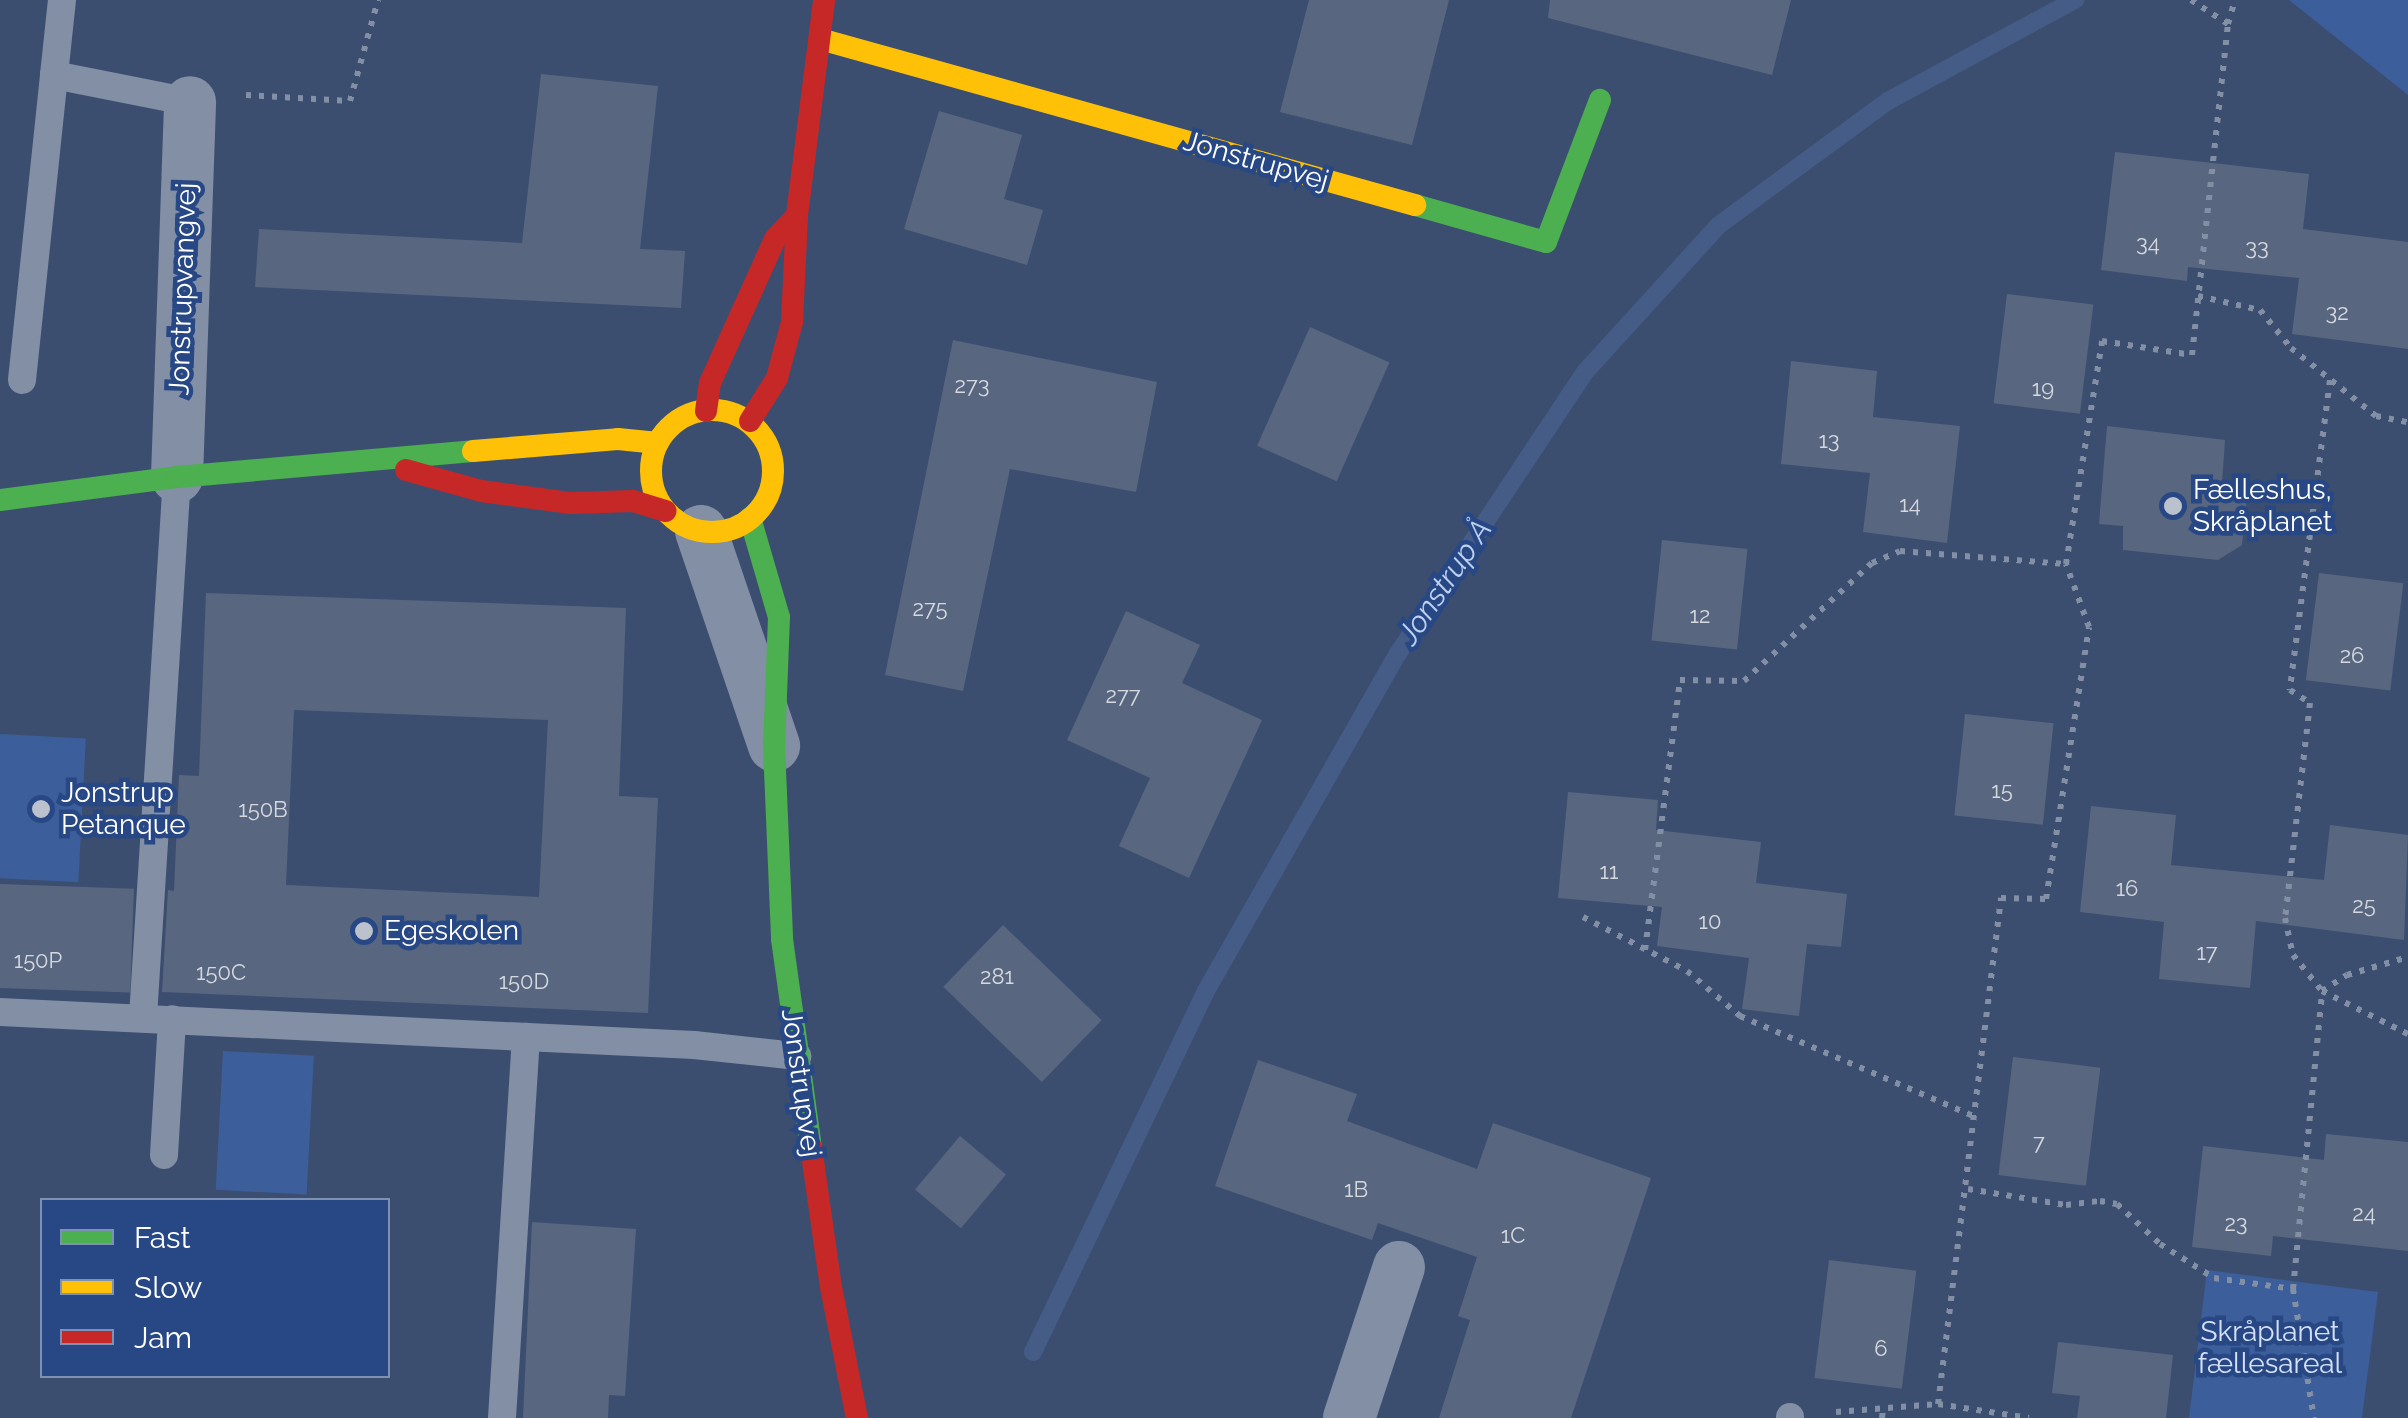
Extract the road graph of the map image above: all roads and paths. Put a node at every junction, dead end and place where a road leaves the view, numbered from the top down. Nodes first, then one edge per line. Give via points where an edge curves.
1 (62, 0) edge
2 (378, 0) edge
3 (824, 0) edge
4 (2191, 0) edge
5 (2235, 0) edge
6 (2228, 24) junction
7 (820, 39) junction
8 (54, 76) junction
9 (1600, 100) dead end
10 (190, 102) junction
11 (797, 215) junction
12 (2198, 296) junction
13 (22, 380) dead end
14 (2330, 380) junction
15 (706, 411) junction
16 (750, 421) junction
17 (2408, 422) edge
18 (658, 444) junction
19 (379, 462) junction
20 (177, 477) junction
21 (0, 500) edge
22 (705, 520) junction
23 (2066, 564) junction
24 (774, 746) joint
25 (1583, 917) dead end
26 (1645, 950) junction
27 (2408, 957) edge
28 (2322, 991) junction
29 (0, 1012) edge
30 (143, 1017) junction
31 (172, 1018) junction
32 (2408, 1034) edge
33 (526, 1037) junction
34 (797, 1056) junction
35 (1976, 1117) junction
36 (164, 1155) dead end
37 (1968, 1189) junction
38 (1398, 1267) dead end
39 (2294, 1289) junction
40 (1938, 1404) junction
41 (1883, 1408) junction
42 (1790, 1417) edge
43 (502, 1418) edge
44 (857, 1418) edge
45 (1349, 1418) edge
46 (1882, 1418) edge
47 (2029, 1418) edge
48 (2314, 1418) edge

1 - 8 lane
2 - 10 path via 350,101 242,95
3 - 7 street
4 - 6 path
5 - 6 path
6 - 12 path
7 - 9 street, Jonstrupvej via 1546,242
7 - 11 street
8 - 10 lane
8 - 13 lane
10 - 20 street, Jonstrupvangvej
11 - 15 street via 776,239 710,383
11 - 16 street via 792,322 777,378
12 - 14 path via 2260,310
12 - 23 path via 2192,355 2102,342
14 - 17 path via 2376,416
14 - 28 path via 2290,690 2310,703 2285,918 2292,955
15 - 16 street
15 - 18 street via 674,424
16 - 22 street via 773,454 767,498
18 - 19 street via 583,440
18 - 22 street via 651,477
19 - 20 street
19 - 22 street via 481,491 570,503 633,501
20 - 21 street
20 - 30 lane
22 - 24 street, Jonstrupvej
23 - 26 path via 1900,551 1872,563 1744,681 1680,680
23 - 35 path via 2088,627 2046,899 2001,898
24 - 34 street, Jonstrupvej via 782,939
25 - 26 path
26 - 35 path via 1687,971 1740,1016
27 - 28 path via 2347,975
28 - 32 path
28 - 39 path
29 - 30 lane
30 - 31 lane
31 - 33 lane
31 - 36 lane
33 - 34 lane
33 - 43 lane
34 - 44 street, Jonstrupvej
35 - 37 path
37 - 39 path via 2066,1205 2117,1204 2160,1244 2214,1278
37 - 40 path
38 - 45 street
39 - 48 path
40 - 41 path
40 - 47 path
41 - 42 path
41 - 46 path

